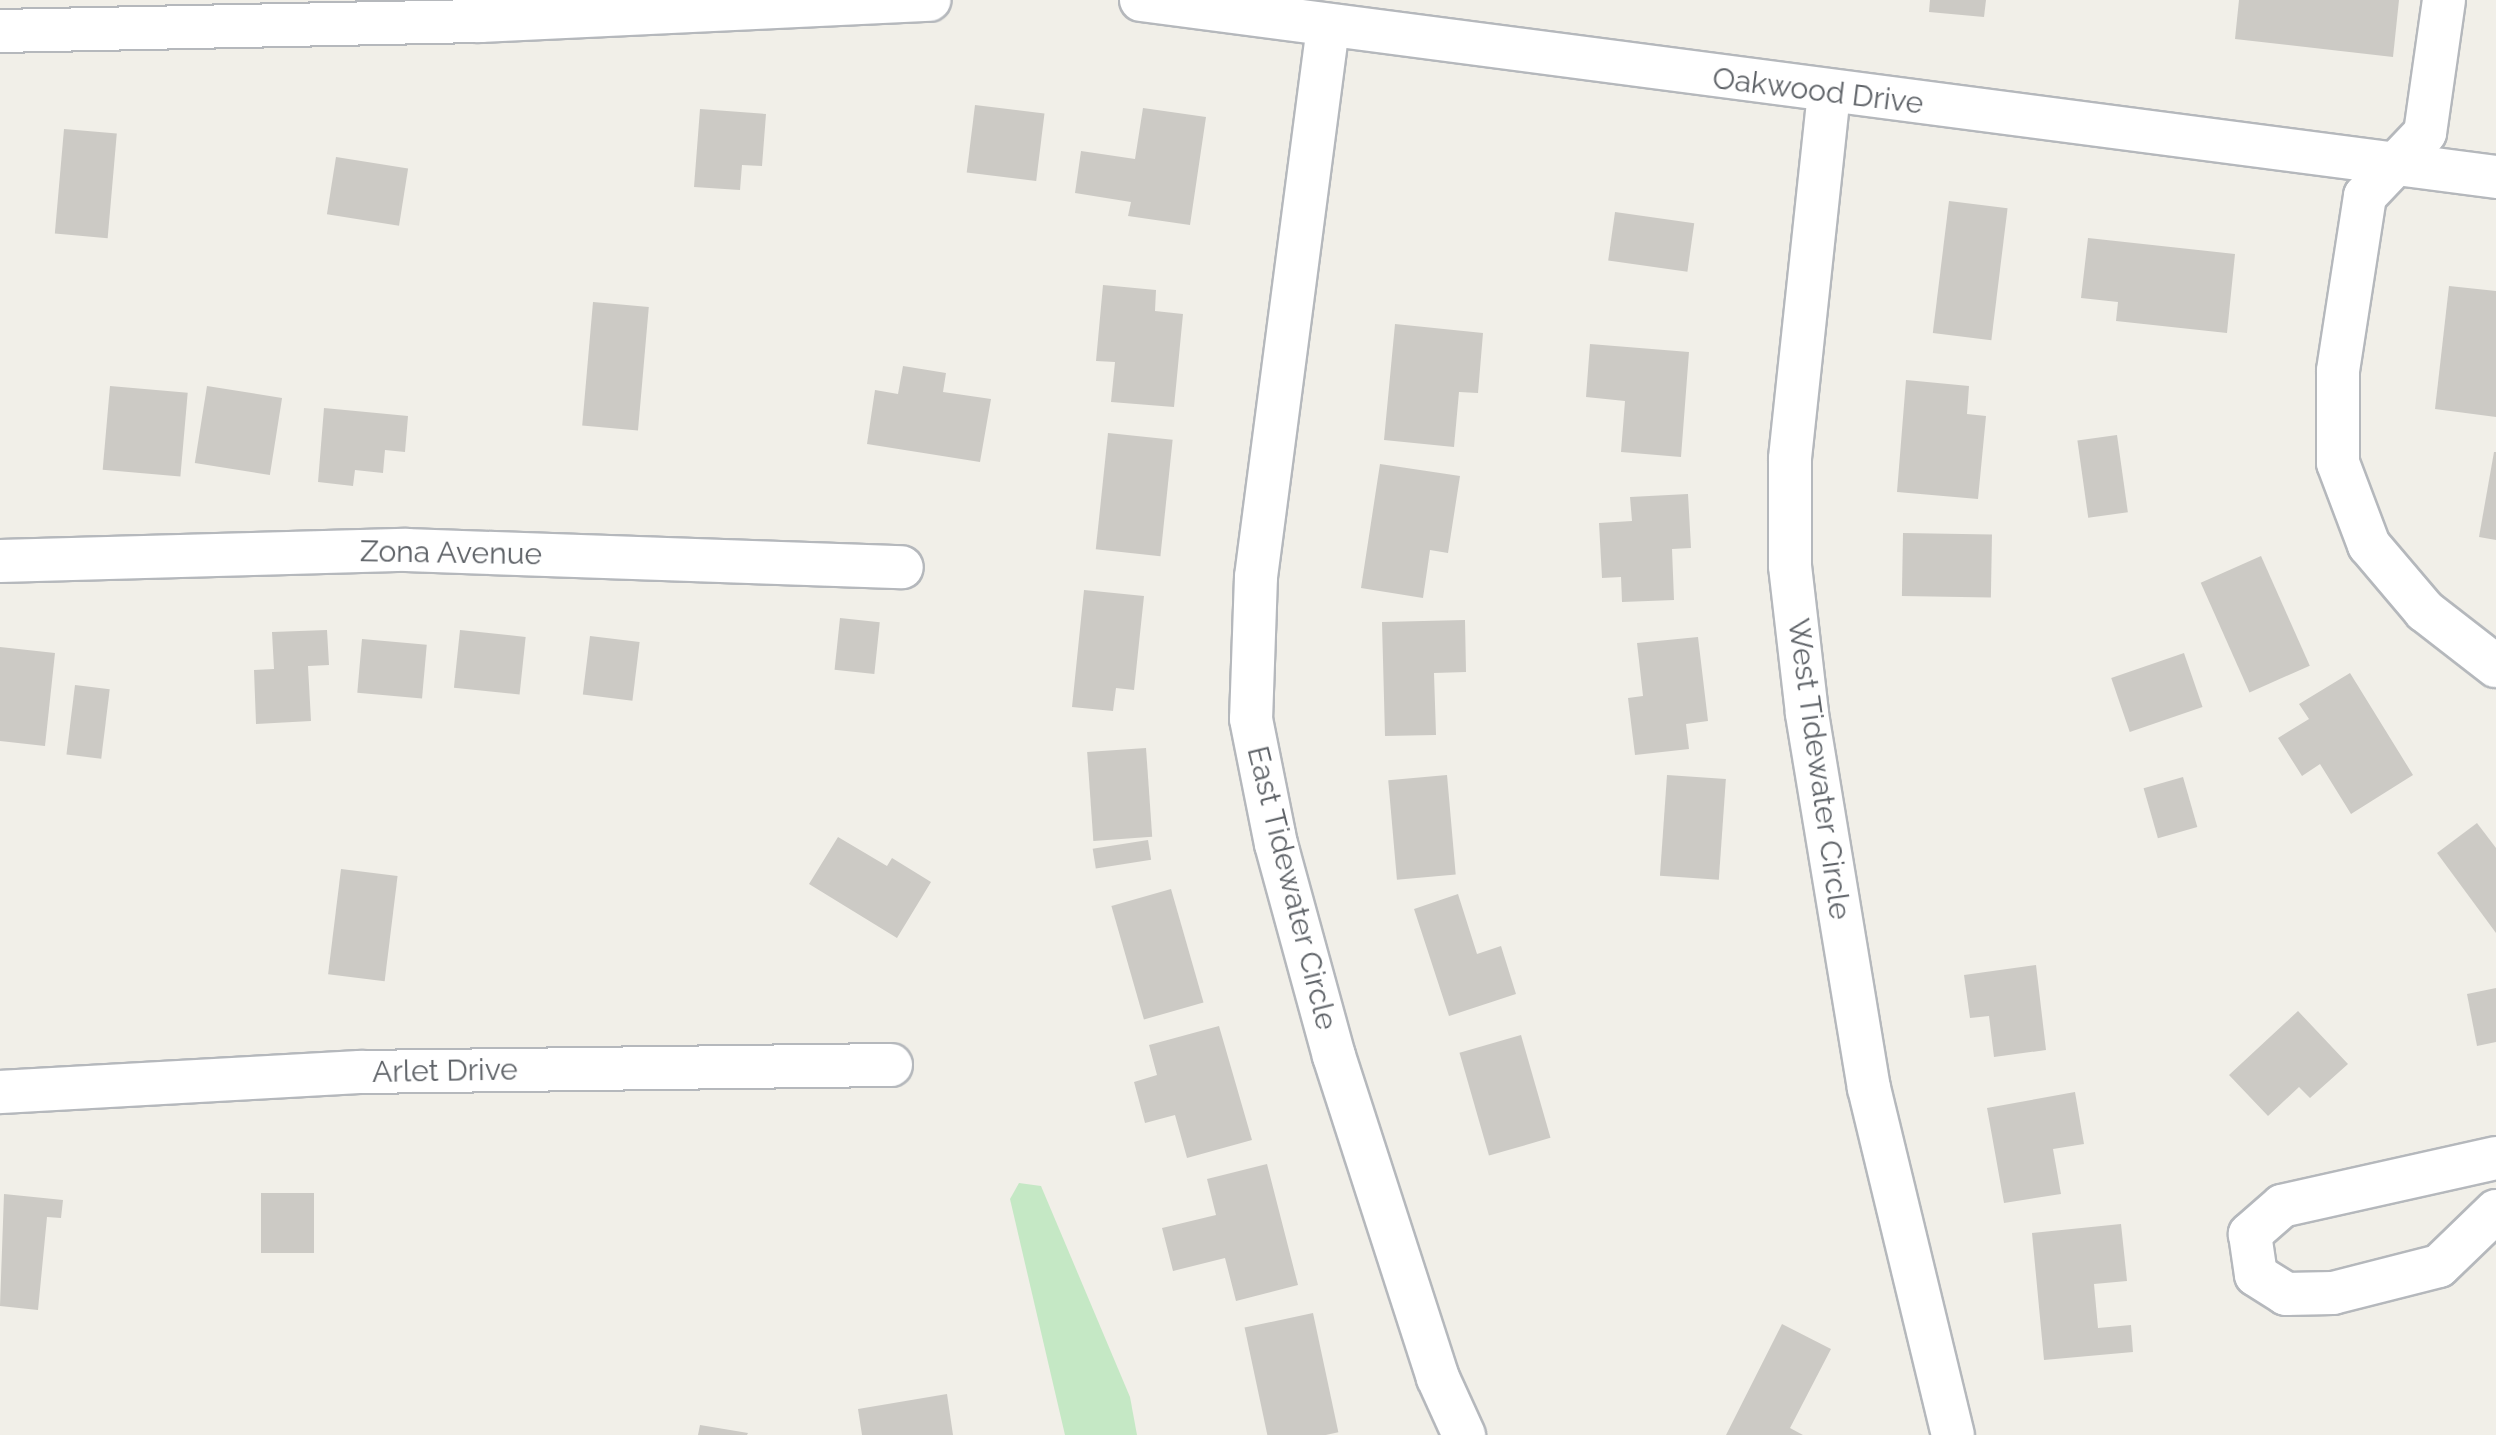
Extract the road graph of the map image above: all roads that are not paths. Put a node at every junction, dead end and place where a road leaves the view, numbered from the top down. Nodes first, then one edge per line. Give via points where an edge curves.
1 (930, 0) edge
2 (1140, 0) edge
3 (2444, 0) edge
4 (1328, 27) junction
5 (0, 31) edge
6 (1829, 93) junction
7 (2398, 165) junction
8 (2496, 177) edge
9 (0, 561) edge
10 (902, 567) dead end
11 (2496, 666) edge
12 (891, 1065) dead end
13 (0, 1092) edge
14 (2496, 1158) edge
15 (2496, 1212) edge
16 (1463, 1433) edge
17 (1953, 1435) edge

1 - 5 street via 480,21
2 - 4 street, Oakwood Drive
3 - 7 street via 2425,134
4 - 6 street, Oakwood Drive
4 - 16 street, East Tidewater Circle via 1256,577 1250,719 1276,844 1334,1056
6 - 7 street, Oakwood Drive
6 - 17 street, West Tidewater Circle via 1790,458 1790,566 1869,1088
7 - 8 street, Oakwood Drive
7 - 11 street via 2365,196 2338,372 2338,462 2368,545 2426,611
9 - 10 street, Zona Avenue via 406,550
12 - 13 street, Arlet Drive via 360,1072
14 - 15 street via 2282,1206 2250,1234 2256,1275 2286,1294 2317,1294 2438,1266

